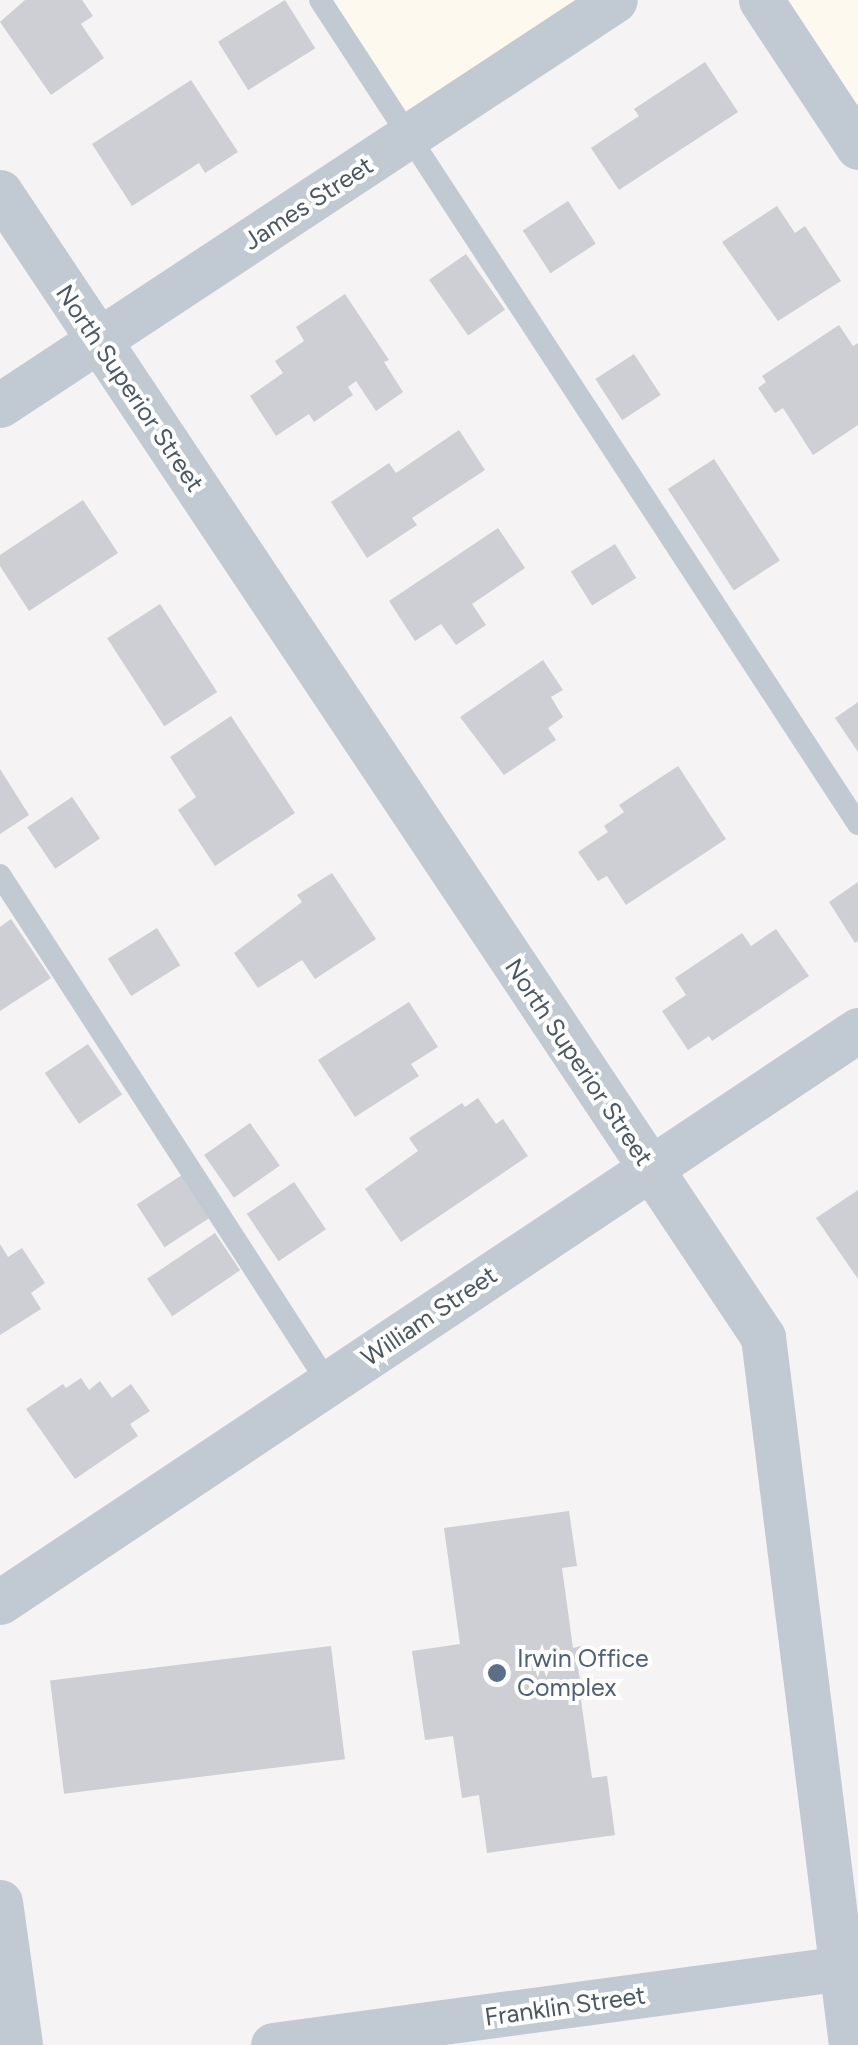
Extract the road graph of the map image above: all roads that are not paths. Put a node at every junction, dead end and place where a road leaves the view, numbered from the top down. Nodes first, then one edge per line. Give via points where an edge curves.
1 (320, 0) edge
2 (614, 0) edge
3 (760, 0) edge
4 (409, 136) junction
5 (856, 141) edge
6 (0, 192) edge
7 (98, 341) junction
8 (0, 405) edge
9 (858, 824) edge
10 (0, 875) edge
11 (858, 1030) edge
12 (650, 1168) junction
13 (328, 1383) junction
14 (0, 1602) edge
15 (0, 1902) edge
16 (849, 1968) edge
17 (446, 2034) edge
18 (20, 2045) edge
19 (273, 2045) edge
20 (851, 2045) edge

1 - 4 lane
2 - 4 street, James Street
3 - 5 street
4 - 7 street, James Street
4 - 9 lane
6 - 7 street, North Superior Street
7 - 8 street, James Street
7 - 12 street, North Superior Street
10 - 13 lane
11 - 12 street, William Street
12 - 13 street, William Street
12 - 16 street, North Superior Street via 764,1337
13 - 14 street, William Street
15 - 18 street
16 - 17 street, Franklin Street
16 - 20 street, North Superior Street
17 - 19 street, Franklin Street

